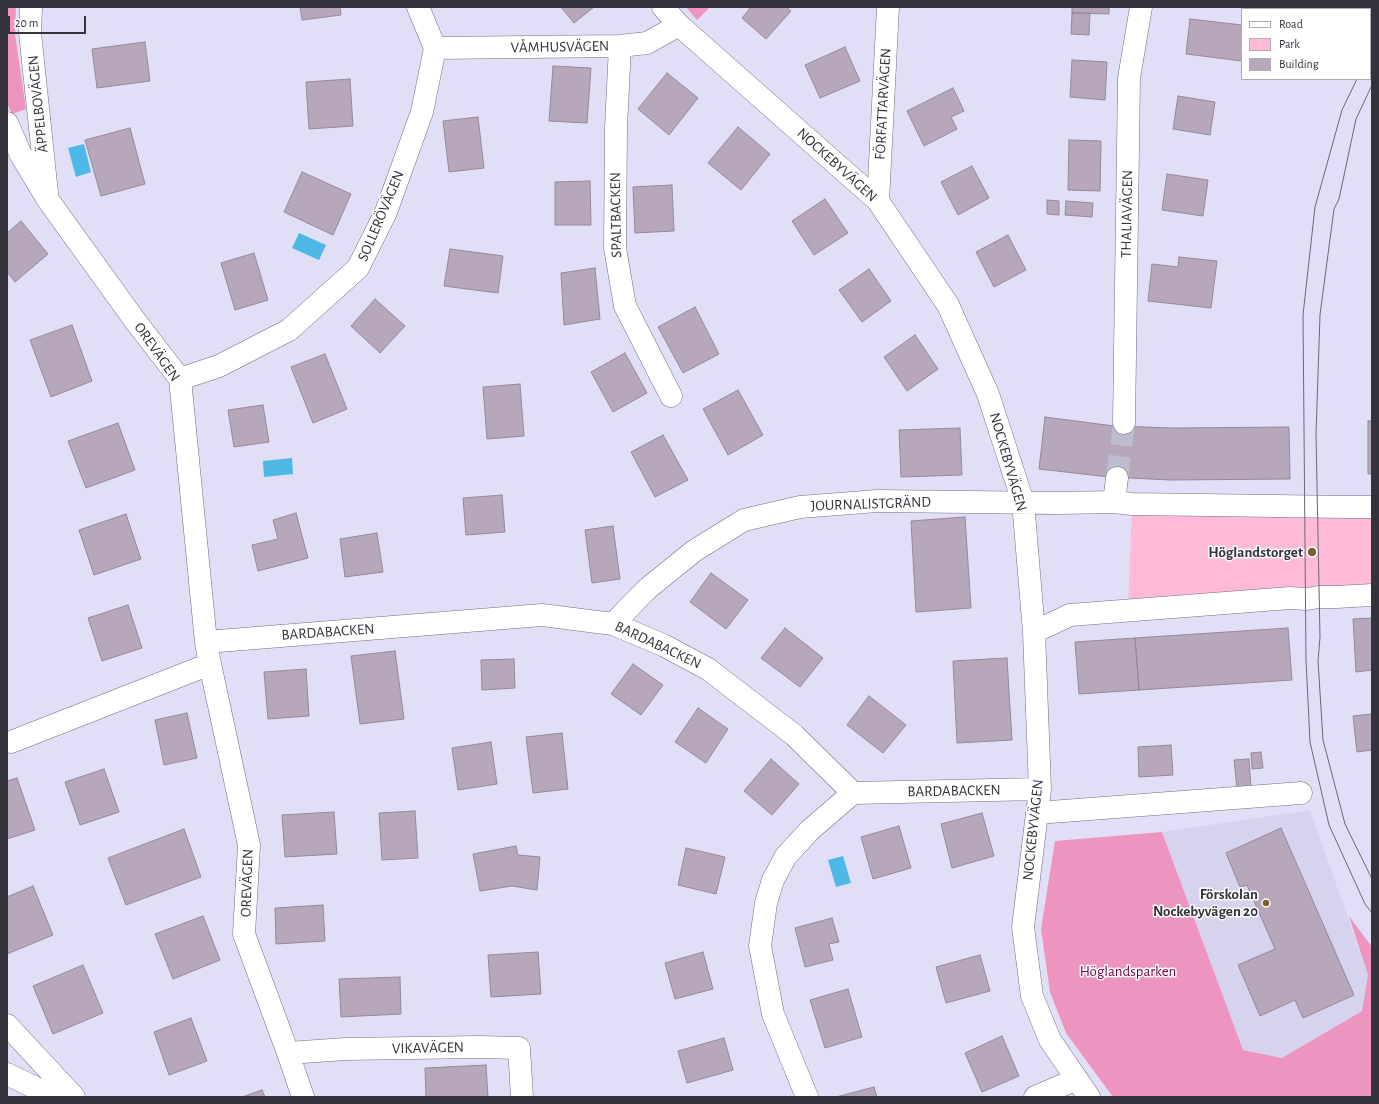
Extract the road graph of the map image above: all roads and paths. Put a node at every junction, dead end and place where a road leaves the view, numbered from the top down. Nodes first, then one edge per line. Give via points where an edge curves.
1 (31, 7) edge
2 (418, 7) edge
3 (662, 7) edge
4 (888, 7) edge
5 (1140, 7) edge
6 (679, 25) junction
7 (620, 46) junction
8 (435, 48) junction
9 (7, 123) edge
10 (48, 200) junction
11 (878, 201) junction
12 (180, 379) junction
13 (671, 396) dead end
14 (1124, 423) tunnel mouth
15 (1117, 478) tunnel mouth
16 (1023, 502) junction
17 (1114, 502) junction
18 (1372, 507) edge
19 (1372, 595) edge
20 (614, 624) junction
21 (1034, 632) junction
22 (206, 642) junction
23 (210, 664) junction
24 (11, 742) dead end
25 (1040, 788) junction
26 (853, 793) junction
27 (1301, 794) dead end
28 (1037, 813) junction
29 (7, 1025) edge
30 (288, 1053) junction
31 (7, 1074) edge
32 (1083, 1088) edge
33 (54, 1097) edge
34 (74, 1097) edge
35 (302, 1097) edge
36 (522, 1097) edge
37 (807, 1097) edge
38 (1035, 1097) edge

1 - 10 street, ÄPPELBOVÄGEN via 30,33
2 - 8 street
3 - 6 street, NOCKEBYVÄGEN
4 - 11 street, FÖRFATTARVÄGEN
5 - 14 street, THALIAVÄGEN via 1129,78
6 - 7 street, VÅMHUSVÄGEN via 648,43
6 - 11 street, NOCKEBYVÄGEN
7 - 8 street, VÅMHUSVÄGEN
7 - 13 street, SPALTBACKEN via 615,248 624,306
8 - 12 street, SOLLERÖVÄGEN via 422,112 386,212 358,268 289,330 219,366
9 - 10 street, OREVÄGEN via 21,155
10 - 12 street, OREVÄGEN
11 - 16 street, NOCKEBYVÄGEN via 948,305 988,394
12 - 22 street, OREVÄGEN
15 - 17 street
16 - 17 street
16 - 20 street, JOURNALISTGRÄND via 877,501 800,507 744,520 694,552 647,589
16 - 21 street, NOCKEBYVÄGEN
17 - 18 street
19 - 21 street via 1290,598 1070,615
20 - 22 street, BARDABACKEN via 542,615
20 - 26 street, BARDABACKEN via 663,645 708,669 794,735
21 - 25 street, NOCKEBYVÄGEN
22 - 23 street, OREVÄGEN
23 - 24 street
23 - 30 street, OREVÄGEN via 249,845 244,934
25 - 26 street, BARDABACKEN
25 - 28 street, NOCKEBYVÄGEN
26 - 37 street via 810,830 786,856 773,880 766,903 760,946 773,1014
27 - 28 street
28 - 32 street, NOCKEBYVÄGEN via 1023,927 1032,996 1050,1040
29 - 34 street
30 - 35 street, OREVÄGEN
30 - 36 street, VIKAVÄGEN via 353,1049 519,1048
31 - 33 street
32 - 38 street

